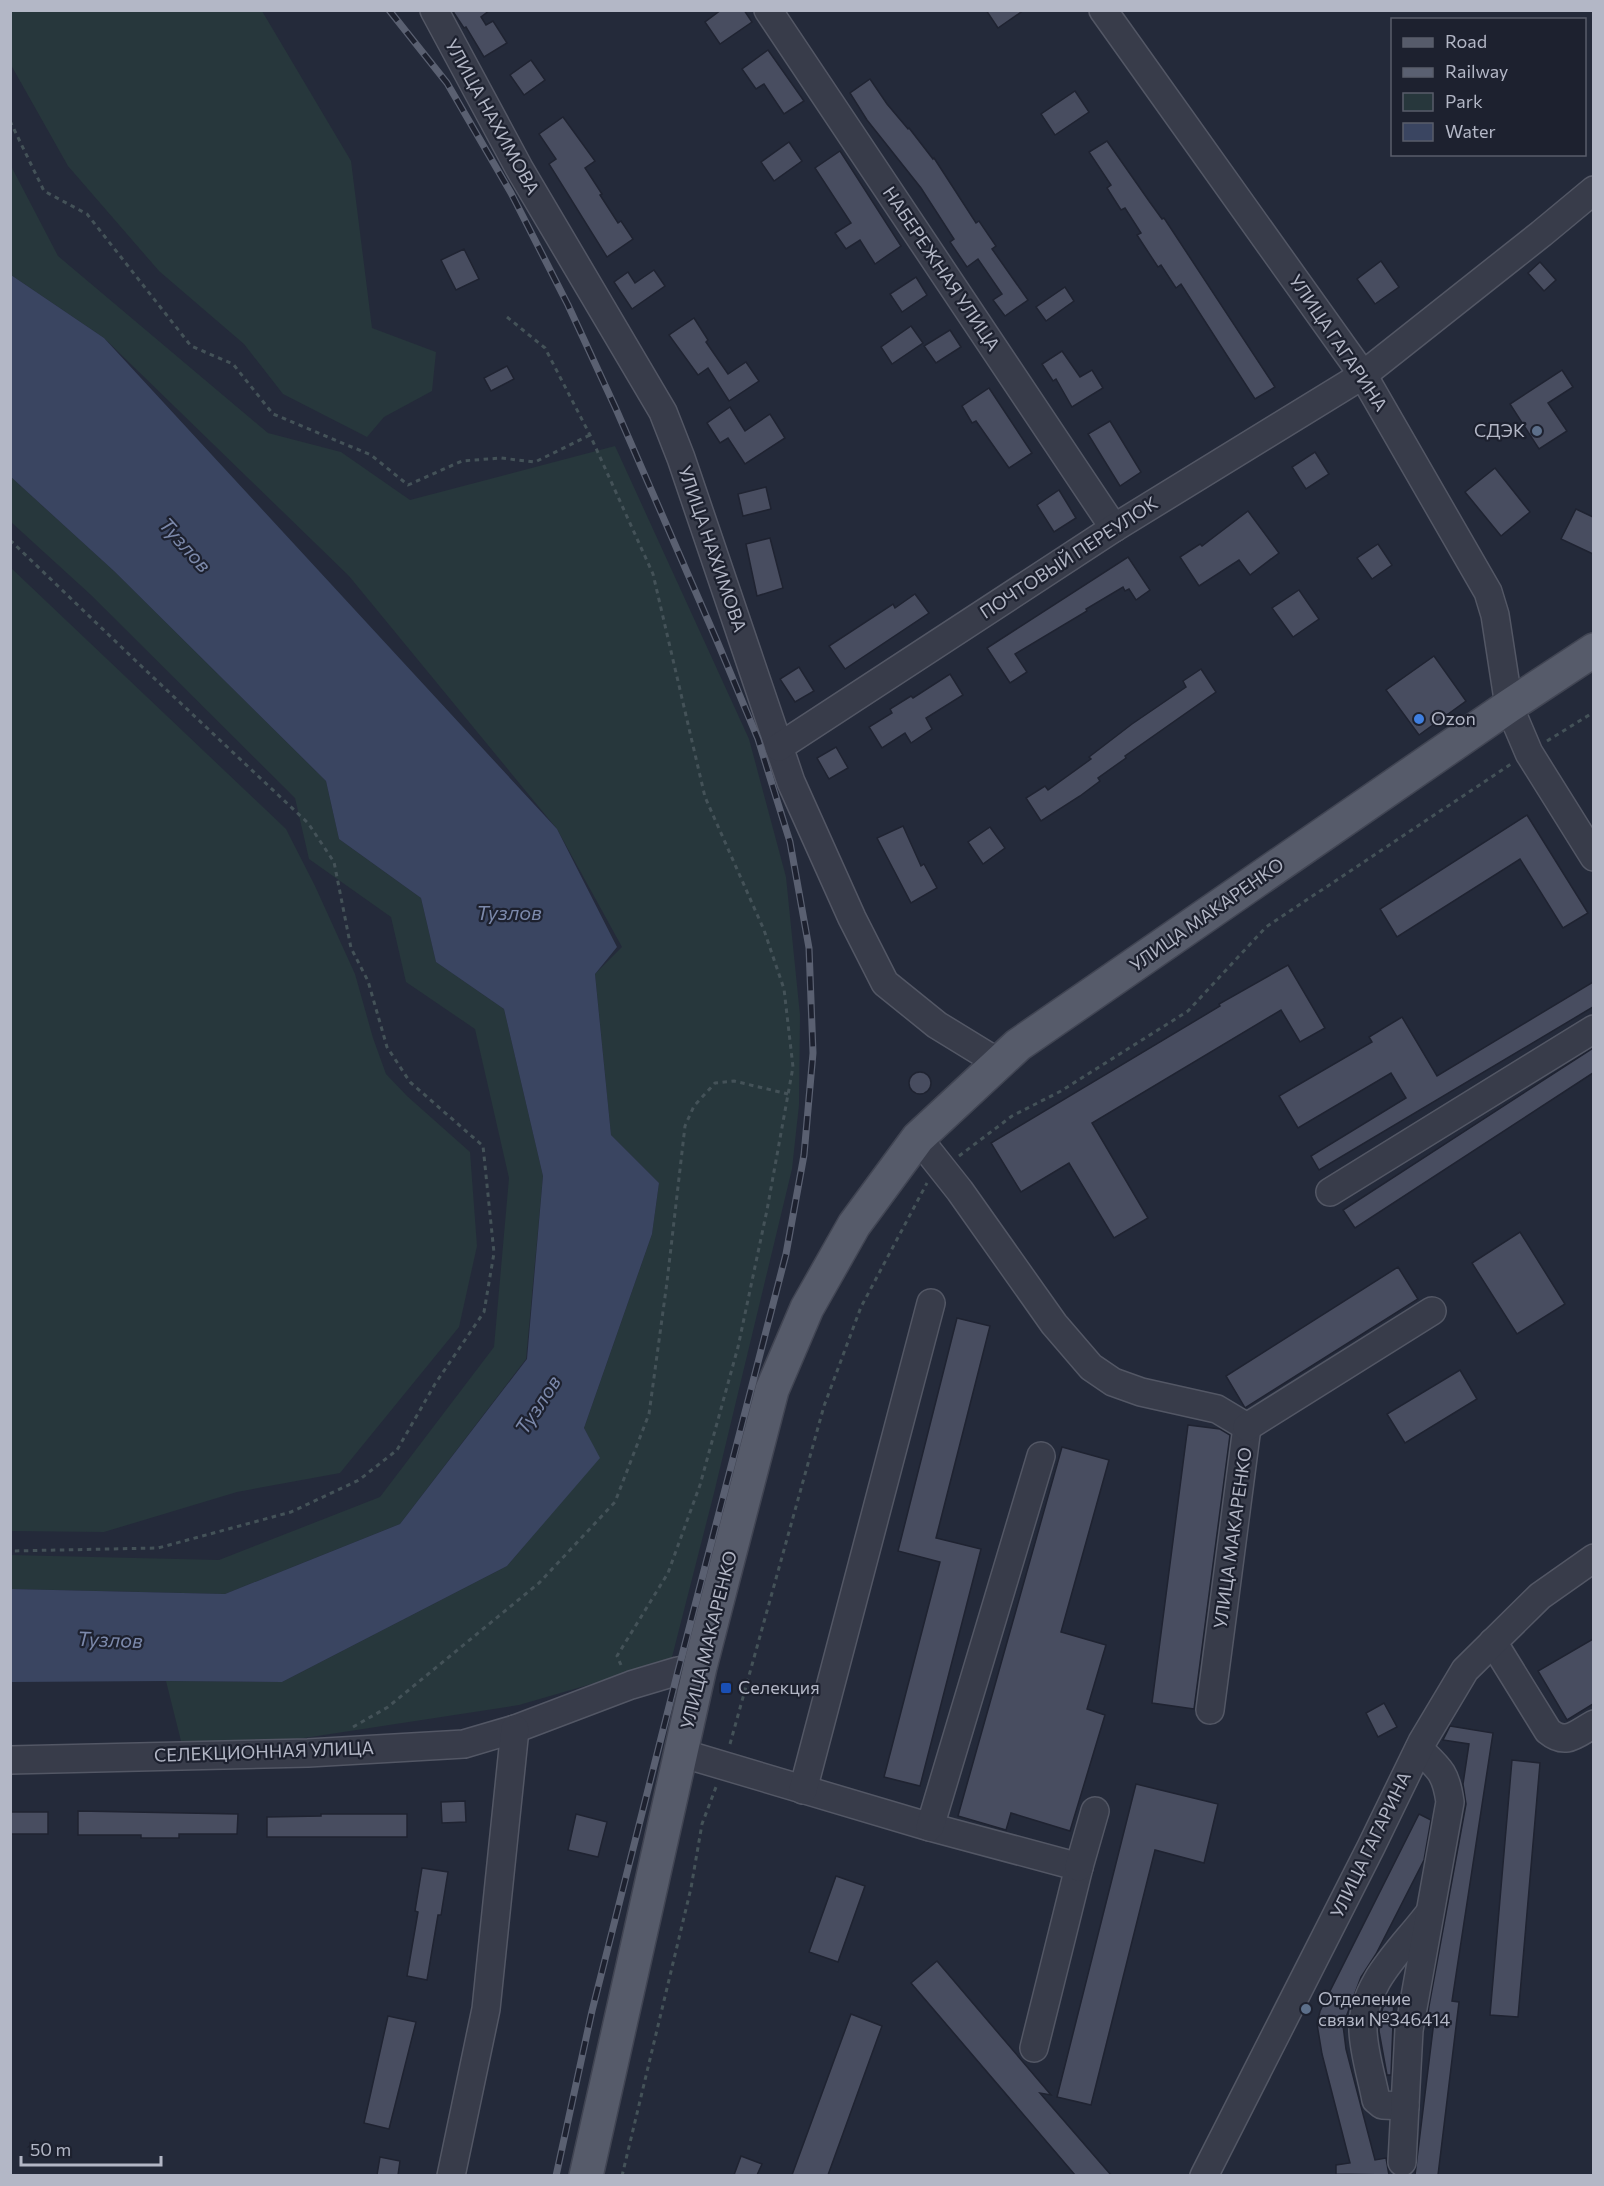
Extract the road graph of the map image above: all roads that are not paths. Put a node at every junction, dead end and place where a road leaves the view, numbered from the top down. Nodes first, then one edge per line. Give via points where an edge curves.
1 (434, 10) edge
2 (768, 10) edge
3 (1103, 10) edge
4 (1593, 190) edge
5 (1363, 375) junction
6 (1114, 528) junction
7 (1593, 650) edge
8 (1509, 706) junction
9 (779, 747) junction
10 (1593, 855) edge
11 (1593, 1029) edge
12 (999, 1063) junction
13 (918, 1138) junction
14 (1330, 1192) dead end
15 (931, 1303) dead end
16 (1432, 1311) dead end
17 (1247, 1427) junction
18 (1041, 1455) dead end
19 (1593, 1558) edge
20 (1493, 1642) junction
21 (700, 1667) junction
22 (1210, 1710) dead end
23 (1593, 1724) edge
24 (515, 1729) junction
25 (1419, 1749) junction
26 (681, 1753) junction
27 (10, 1760) edge
28 (802, 1790) junction
29 (1095, 1811) dead end
30 (930, 1827) junction
31 (1079, 1867) junction
32 (1430, 1913) junction
33 (1034, 2048) dead end
34 (1405, 2106) junction
35 (1402, 2162) dead end
36 (451, 2175) edge
37 (586, 2175) edge
38 (1204, 2175) edge

1 - 9 street, УЛИЦА НАХИМОВА via 519,168 663,412
2 - 6 street, НАБЕРЕЖНАЯ УЛИЦА
3 - 5 street, УЛИЦА ГАГАРИНА
4 - 5 street, ПОЧТОВЫЙ ПЕРЕУЛОК
5 - 6 street, ПОЧТОВЫЙ ПЕРЕУЛОК
5 - 8 street, УЛИЦА ГАГАРИНА via 1488,592
6 - 9 street, ПОЧТОВЫЙ ПЕРЕУЛОК
7 - 8 main road, УЛИЦА МАКАРЕНКО
8 - 10 street via 1529,753
8 - 12 main road, УЛИЦА МАКАРЕНКО via 1018,1045
9 - 12 street, УЛИЦА НАХИМОВА via 842,897 885,983 937,1025
11 - 14 street
12 - 13 main road, УЛИЦА МАКАРЕНКО
13 - 17 street, УЛИЦА МАКАРЕНКО via 1054,1324 1091,1367 1113,1382 1217,1409
13 - 21 main road, УЛИЦА МАКАРЕНКО via 854,1225 807,1308 772,1390
15 - 28 street
16 - 17 street
17 - 22 street, УЛИЦА МАКАРЕНКО
18 - 30 street
19 - 20 street, УЛИЦА ГАГАРИНА via 1540,1596
20 - 23 street via 1556,1738 1568,1739
20 - 25 street, УЛИЦА ГАГАРИНА via 1465,1670
21 - 24 street, СЕЛЕКЦИОННАЯ УЛИЦА via 630,1685
21 - 26 main road, УЛИЦА МАКАРЕНКО
24 - 27 street, СЕЛЕКЦИОННАЯ УЛИЦА via 464,1744 308,1753
24 - 36 street via 486,2009
25 - 32 street via 1440,1769 1450,1802
25 - 38 street, УЛИЦА ГАГАРИНА
26 - 28 street
26 - 37 main road, УЛИЦА МАКАРЕНКО
28 - 30 street
29 - 31 street
30 - 31 street
31 - 33 street
32 - 34 street via 1409,2030
32 - 34 street via 1377,1980 1366,2003 1363,2031 1376,2100 1382,2105
34 - 35 street

